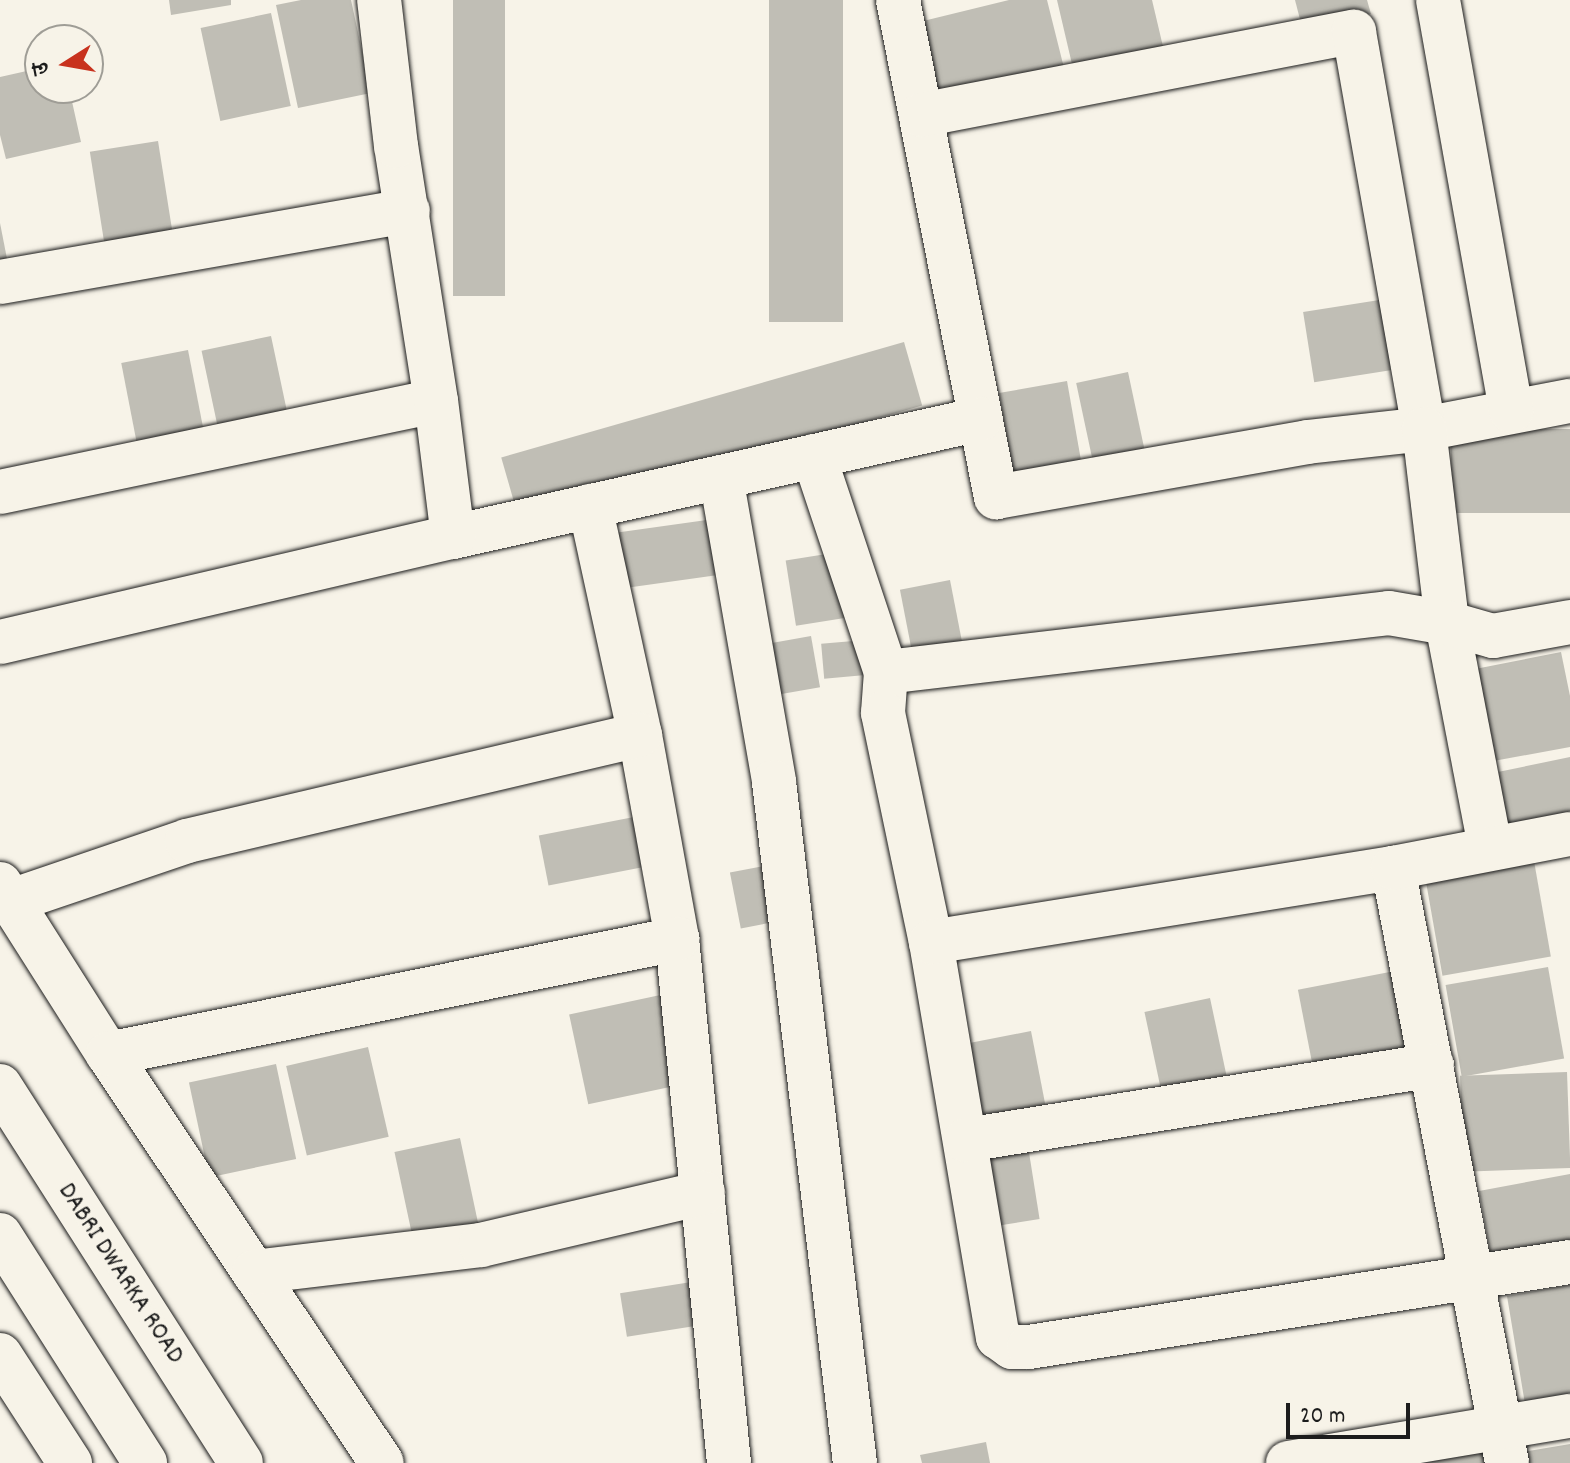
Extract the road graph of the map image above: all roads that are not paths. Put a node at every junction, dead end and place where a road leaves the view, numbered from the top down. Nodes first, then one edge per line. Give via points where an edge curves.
1 (379, 0) edge
2 (898, 0) edge
3 (1438, 0) edge
4 (921, 115) junction
5 (408, 211) junction
6 (0, 282) edge
7 (436, 401) junction
8 (1570, 401) edge
9 (1511, 411) junction
10 (980, 419) junction
11 (1424, 429) junction
12 (814, 456) junction
13 (721, 477) junction
14 (0, 492) edge
15 (590, 506) junction
16 (453, 537) junction
17 (1570, 622) edge
18 (1447, 623) junction
19 (0, 642) edge
20 (886, 672) junction
21 (640, 735) junction
22 (1570, 834) edge
23 (1490, 846) junction
24 (1393, 868) junction
25 (5, 893) edge
26 (677, 939) junction
27 (931, 942) junction
28 (108, 1054) junction
29 (1432, 1065) junction
30 (0, 1086) edge
31 (966, 1140) junction
32 (703, 1193) junction
33 (0, 1235) edge
34 (1570, 1262) edge
35 (254, 1272) junction
36 (1471, 1278) junction
37 (0, 1355) edge
38 (1570, 1416) edge
39 (1504, 1444) edge
40 (70, 1463) edge
41 (145, 1463) edge
42 (241, 1463) edge
43 (382, 1463) edge
44 (729, 1463) edge
45 (855, 1463) edge
46 (1288, 1463) edge

1 - 5 street
2 - 4 street
3 - 9 street
4 - 10 street
4 - 11 street via 1354,32
5 - 6 street
5 - 7 street
7 - 14 street
7 - 16 street
8 - 9 street
9 - 11 street
10 - 11 street via 996,497 1307,442
10 - 12 street
11 - 18 street
12 - 13 street
12 - 20 street
13 - 15 street
13 - 45 street via 774,782
15 - 16 street
15 - 21 street
16 - 19 street
17 - 18 street via 1493,636
18 - 20 street via 1389,613
18 - 23 street
20 - 27 street via 883,713
21 - 25 street via 187,841
21 - 26 street
22 - 23 street
23 - 24 street
24 - 27 street
24 - 29 street
25 - 28 street
26 - 28 street
26 - 32 street
27 - 31 street
28 - 35 street
29 - 31 street
29 - 36 street
30 - 42 street, DABRI DWARKA ROAD
31 - 36 street via 994,1325 998,1337 1012,1347
32 - 35 street via 481,1245
32 - 44 street
33 - 41 street
34 - 36 street
35 - 43 street
36 - 39 street
37 - 40 street
38 - 39 street
39 - 46 street

